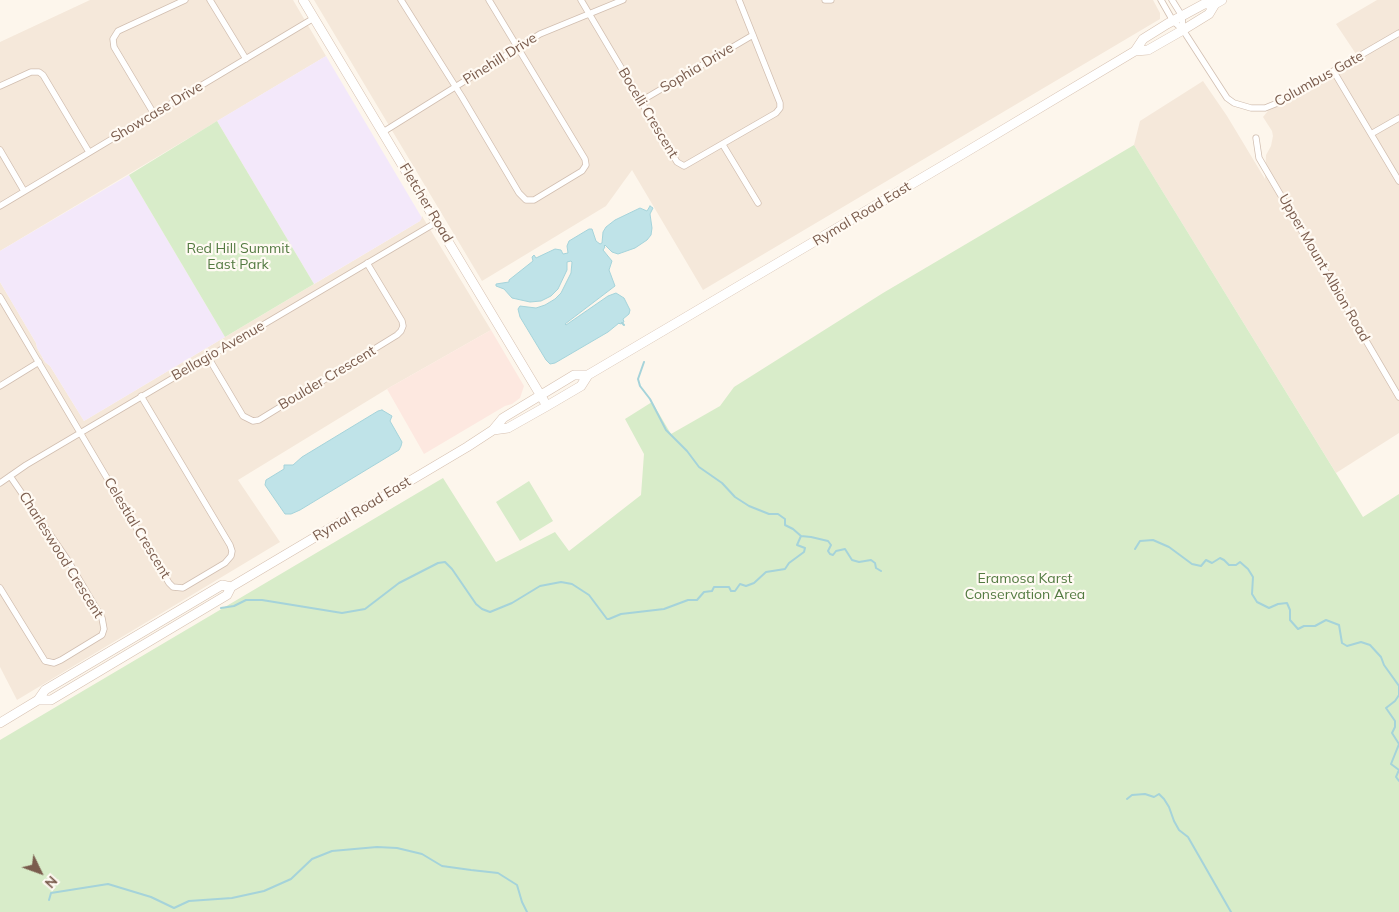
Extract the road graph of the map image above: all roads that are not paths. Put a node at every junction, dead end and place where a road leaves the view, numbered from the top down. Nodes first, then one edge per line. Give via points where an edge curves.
1 (185, 0) edge
2 (210, 0) edge
3 (304, 0) edge
4 (401, 0) edge
5 (489, 0) edge
6 (581, 0) edge
7 (623, 0) edge
8 (739, 0) edge
9 (825, 0) edge
10 (831, 0) edge
11 (1161, 0) edge
12 (1172, 0) edge
13 (1219, 2) edge
14 (589, 14) junction
15 (1182, 16) junction
16 (314, 18) junction
17 (1173, 21) junction
18 (1184, 30) junction
19 (1399, 33) edge
20 (753, 35) junction
21 (518, 47) junction
22 (1134, 51) junction
23 (246, 59) junction
24 (1334, 72) junction
25 (0, 86) edge
26 (456, 87) junction
27 (641, 101) junction
28 (154, 114) junction
29 (1399, 118) edge
30 (383, 132) junction
31 (1371, 134) junction
32 (1256, 138) dead end
33 (723, 145) junction
34 (0, 150) edge
35 (89, 152) junction
36 (1399, 181) edge
37 (24, 191) junction
38 (758, 203) dead end
39 (0, 206) edge
40 (437, 222) junction
41 (367, 263) junction
42 (0, 297) edge
43 (208, 357) junction
44 (39, 362) junction
45 (588, 375) junction
46 (0, 386) edge
47 (540, 395) junction
48 (141, 396) junction
49 (1399, 396) edge
50 (547, 406) junction
51 (493, 430) junction
52 (80, 433) junction
53 (10, 476) junction
54 (0, 483) edge
55 (0, 588) edge
56 (0, 723) edge

1 - 28 street via 118,31 113,39 114,47
2 - 23 street
3 - 16 main road, Fletcher Road
4 - 26 street
5 - 21 street
6 - 14 street, Bocelli Crescent
7 - 14 street, Pinehill Drive
8 - 20 street, Bocelli Crescent
9 - 10 street
11 - 17 street
12 - 15 street
13 - 15 main road, Rymal Road East via 1204,4
13 - 18 main road, Rymal Road East via 1210,14
14 - 21 street, Pinehill Drive
14 - 27 street, Bocelli Crescent
15 - 17 main road, Rymal Road East
15 - 18 street
16 - 23 street, Showcase Drive
16 - 30 main road, Fletcher Road
17 - 18 street
17 - 22 main road, Rymal Road East via 1143,39
18 - 22 main road, Rymal Road East via 1148,50
18 - 24 street, Columbus Gate via 1227,98 1242,106 1257,109 1273,106
19 - 24 street, Columbus Gate
20 - 27 street, Sophia Drive
20 - 33 street, Bocelli Crescent via 780,108
21 - 26 street, Pinehill Drive
21 - 26 street via 585,160 582,171 534,200 523,198
22 - 45 main road, Rymal Road East
23 - 28 street, Showcase Drive
24 - 31 street
25 - 35 street via 31,72 39,72 47,80
26 - 30 street, Pinehill Drive
27 - 33 street, Bocelli Crescent via 680,165 688,165
28 - 35 street, Showcase Drive
29 - 31 street
30 - 40 main road, Fletcher Road
31 - 36 street
32 - 49 street, Upper Mount Albion Road via 1259,158
33 - 38 street
34 - 37 street
35 - 37 street, Showcase Drive
37 - 39 street, Showcase Drive
40 - 41 street, Bellagio Avenue
40 - 47 main road, Fletcher Road
41 - 43 street, Bellagio Avenue
41 - 43 street, Boulder Crescent via 402,320 401,331 259,420 243,416
42 - 44 street
43 - 48 street, Bellagio Avenue
44 - 46 street
44 - 52 street
45 - 47 main road, Rymal Road East via 574,375
45 - 50 main road, Rymal Road East via 581,386
47 - 50 main road, Fletcher Road
47 - 51 main road, Rymal Road East via 503,418
48 - 52 street, Bellagio Avenue
48 - 52 street, Celestial Crescent via 232,551 224,563 183,588 173,587 169,582
50 - 51 main road, Rymal Road East via 508,428
51 - 56 main road, Rymal Road East via 231,586 227,594 51,700 38,700
52 - 53 street, Bellagio Avenue
53 - 54 street, Bellagio Avenue
53 - 55 street, Charleswood Crescent via 67,559 102,618 102,634 61,660 54,663 45,661

